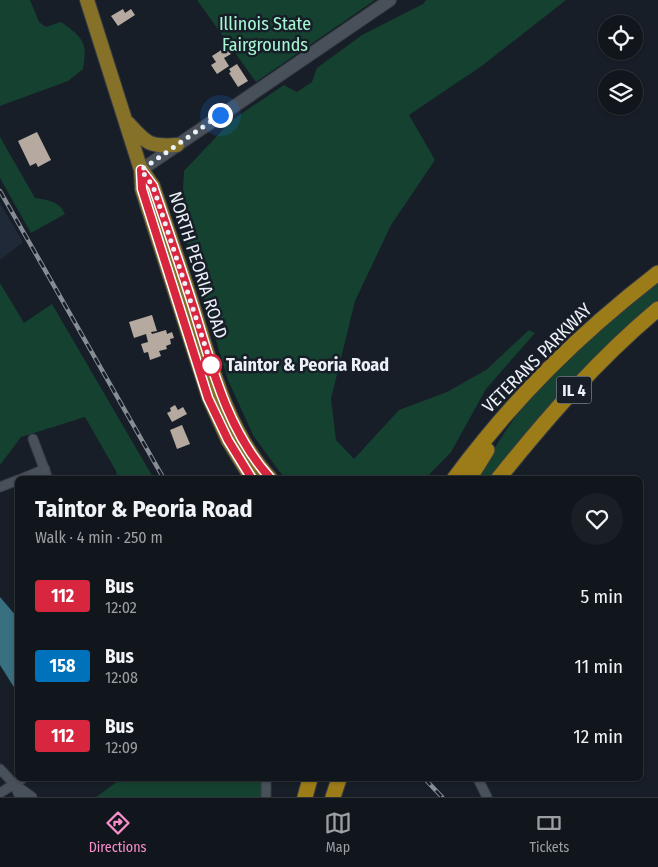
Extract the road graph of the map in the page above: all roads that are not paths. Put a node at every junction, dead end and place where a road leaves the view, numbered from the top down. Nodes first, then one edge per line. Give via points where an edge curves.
1 (88, 0) edge
2 (390, 0) edge
3 (126, 120) junction
4 (176, 145) junction
5 (141, 170) junction
6 (658, 273) edge
7 (658, 309) edge
8 (514, 404) junction
9 (33, 439) dead end
10 (479, 445) junction
11 (45, 469) junction
12 (28, 476) edge
13 (47, 476) edge
14 (250, 476) edge
15 (269, 476) edge
16 (448, 476) edge
17 (456, 476) edge
18 (471, 476) edge
19 (500, 476) edge
20 (15, 481) edge
21 (0, 487) edge
22 (0, 769) edge
23 (19, 781) edge
24 (266, 781) edge
25 (309, 781) edge
26 (338, 781) edge
27 (479, 781) edge
28 (14, 784) junction
29 (0, 793) edge
30 (20, 797) edge
31 (32, 797) edge
32 (266, 797) edge
33 (305, 797) edge
34 (333, 797) edge
35 (487, 797) edge

1 - 3 main road, NORTH PEORIA ROAD
2 - 4 main road
3 - 4 main road via 150,143
3 - 5 main road, NORTH PEORIA ROAD
4 - 5 main road
5 - 14 main road, NORTH PEORIA ROAD via 142,189 208,398
5 - 15 main road, NORTH PEORIA ROAD via 153,186 231,419
6 - 8 highway, VETERANS PARKWAY / IL 4 via 567,349
7 - 19 highway, IL 4 via 561,403
8 - 10 highway, VETERANS PARKWAY / IL 4
8 - 18 highway
9 - 11 street
10 - 16 highway
10 - 17 highway, VETERANS PARKWAY / IL 4
11 - 12 street
11 - 13 street
20 - 21 street
22 - 28 street
23 - 28 street
24 - 32 street
25 - 33 highway
26 - 34 highway
27 - 35 street
28 - 29 street
28 - 30 street
28 - 31 street

